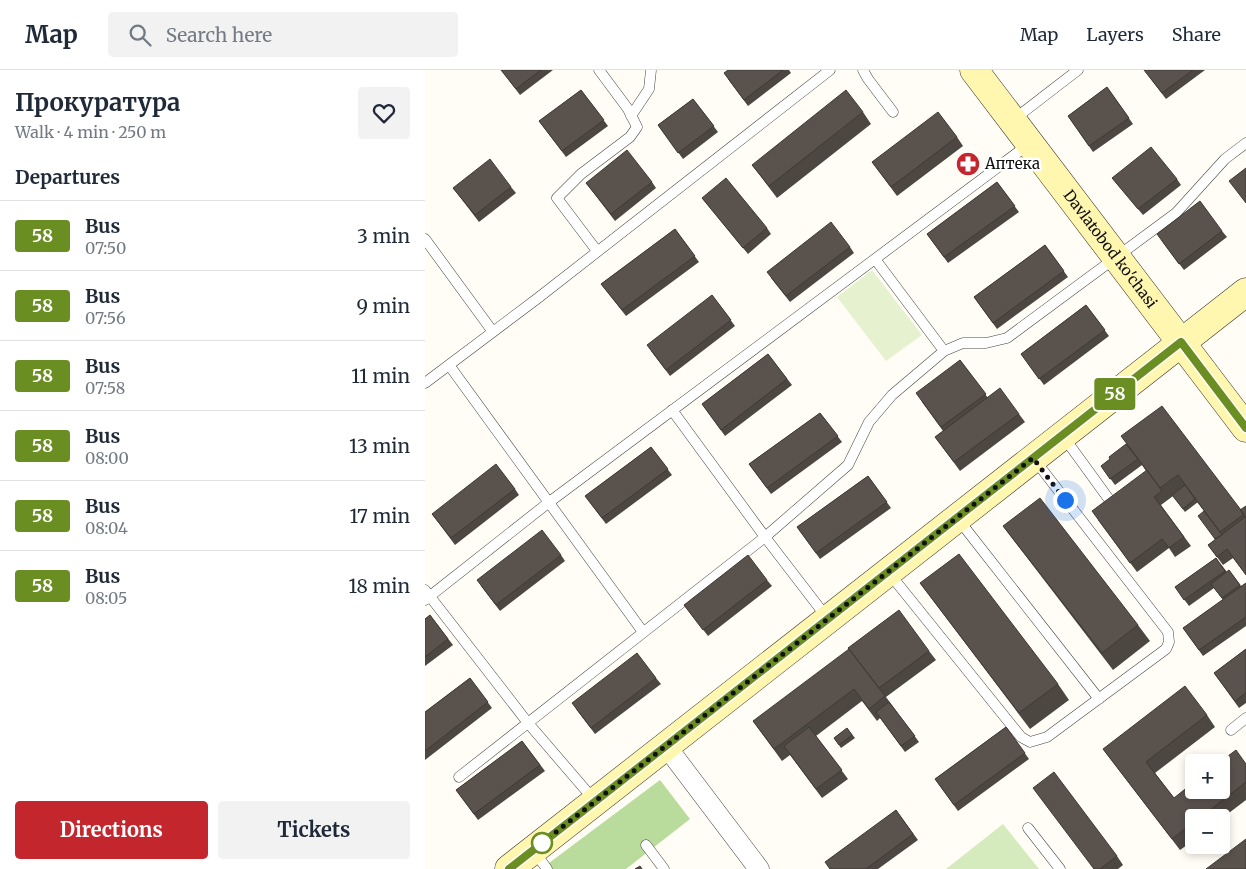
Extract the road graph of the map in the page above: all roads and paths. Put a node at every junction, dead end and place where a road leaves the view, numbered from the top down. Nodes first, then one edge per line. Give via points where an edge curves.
1 (599, 70) edge
2 (651, 70) edge
3 (830, 70) edge
4 (863, 70) edge
5 (974, 70) edge
6 (1078, 70) edge
7 (893, 112) dead end
8 (631, 116) junction
9 (1013, 120) junction
10 (1030, 143) junction
11 (1246, 143) edge
12 (425, 239) edge
13 (597, 251) junction
14 (1117, 257) junction
15 (875, 259) junction
16 (1246, 292) edge
17 (493, 332) junction
18 (1181, 342) junction
19 (944, 351) junction
20 (449, 365) junction
21 (425, 383) edge
22 (672, 410) junction
23 (1246, 428) edge
24 (1062, 435) junction
25 (1033, 458) junction
26 (1108, 498) edge
27 (548, 503) junction
28 (957, 518) junction
29 (765, 537) junction
30 (889, 572) junction
31 (427, 595) edge
32 (829, 619) junction
33 (643, 632) junction
34 (1099, 699) junction
35 (1246, 719) edge
36 (528, 723) junction
37 (1231, 730) dead end
38 (666, 746) junction
39 (459, 777) dead end
40 (595, 802) junction
41 (1028, 828) dead end
42 (646, 845) dead end
43 (540, 860) edge
44 (509, 869) edge
45 (665, 869) edge
46 (759, 869) edge
47 (1060, 869) edge

1 - 8 lane
2 - 8 lane via 649,89
3 - 13 lane
4 - 7 lane
5 - 9 street, Davlatobod ko'chasi
6 - 9 lane
8 - 13 lane via 637,127 630,136 581,174 557,198
9 - 10 street, Davlatobod ko'chasi
10 - 14 street, Davlatobod ko'chasi
10 - 15 lane
11 - 14 lane via 1225,159 1176,213
12 - 17 lane
13 - 17 lane
14 - 18 street, Davlatobod ko'chasi
14 - 19 lane via 1007,338 986,343 963,343
15 - 19 lane
15 - 22 lane
16 - 18 street
17 - 20 lane
18 - 23 street, Davlatobod ko'chasi
18 - 24 street
19 - 29 lane via 892,395 869,422 849,465
20 - 21 lane
20 - 27 lane
22 - 27 lane
22 - 29 lane
24 - 25 street
24 - 26 lane
25 - 28 street
25 - 34 lane via 1168,632 1166,649
27 - 31 lane
27 - 33 lane
28 - 30 street
28 - 34 lane
29 - 32 lane
29 - 33 lane
30 - 32 street
30 - 34 lane via 1021,737 1029,742 1047,737
31 - 36 lane
32 - 38 street
33 - 36 lane
35 - 37 lane
36 - 39 lane
36 - 40 lane
38 - 40 street
38 - 46 street
40 - 43 street
41 - 47 lane
42 - 45 lane
43 - 44 street

